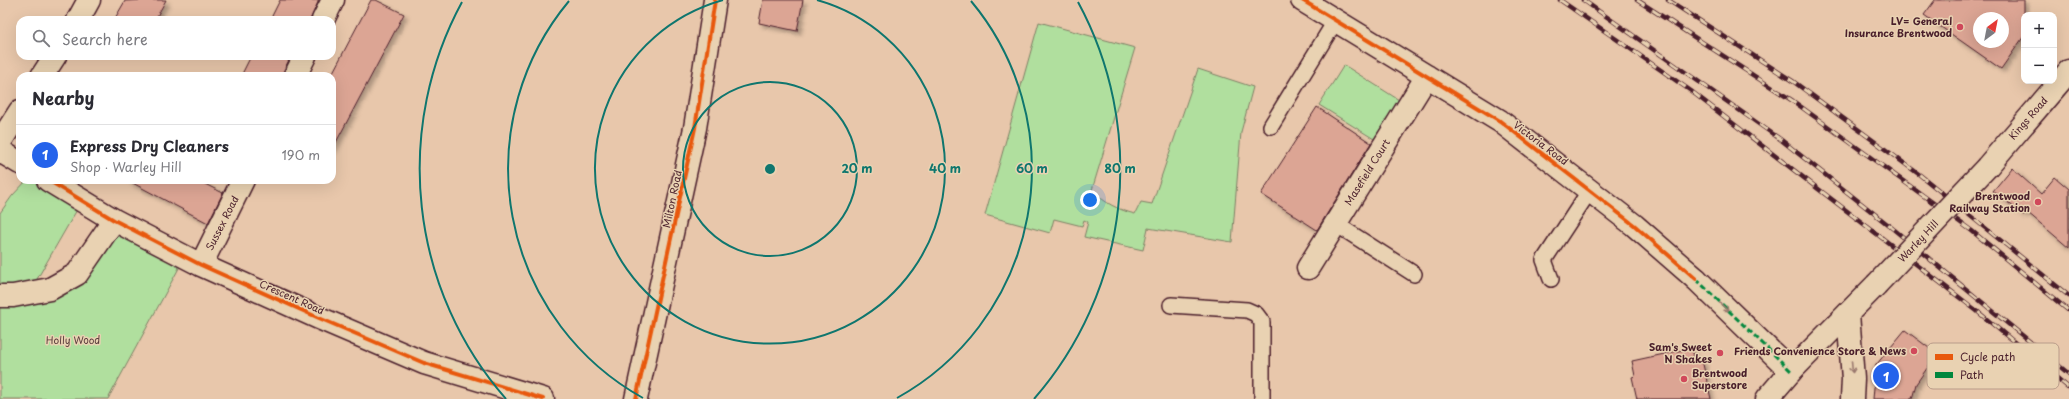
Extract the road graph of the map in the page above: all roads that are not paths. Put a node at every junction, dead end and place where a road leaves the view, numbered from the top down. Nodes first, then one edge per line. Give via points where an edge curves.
1 (89, 0) edge
2 (333, 0) edge
3 (714, 0) edge
4 (1302, 0) edge
5 (80, 16) edge
6 (325, 16) edge
7 (1336, 20) junction
8 (52, 60) edge
9 (303, 60) edge
10 (2069, 71) edge
11 (45, 72) edge
12 (297, 72) edge
13 (1427, 76) junction
14 (16, 117) edge
15 (1271, 126) dead end
16 (0, 142) edge
17 (0, 151) edge
18 (16, 161) edge
19 (1986, 166) joint
20 (55, 184) edge
21 (241, 184) edge
22 (1590, 190) junction
23 (114, 220) junction
24 (1336, 224) junction
25 (201, 265) junction
26 (1308, 268) dead end
27 (1414, 274) dead end
28 (1551, 279) dead end
29 (0, 296) edge
30 (1171, 305) dead end
31 (1848, 314) junction
32 (1791, 371) junction
33 (543, 399) edge
34 (636, 399) edge
35 (1262, 399) edge
36 (1767, 399) edge
37 (1852, 399) edge

1 - 5 street
2 - 6 street
3 - 34 street, Milton Road via 695,128
4 - 7 street, Victoria Road
7 - 13 street, Victoria Road
7 - 15 lane
8 - 11 street
9 - 12 street
10 - 19 street, Kings Road
13 - 22 street, Victoria Road via 1500,121
13 - 24 street, Masefield Court
14 - 16 street
17 - 18 street
19 - 31 street, Warley Hill, bridge
20 - 23 street, Crescent Road
21 - 25 street, Sussex Road
22 - 28 lane via 1544,260
22 -> 32 street, Victoria Road via 1696,279
23 - 25 street, Crescent Road
23 - 29 street via 76,274 50,289
24 - 26 street, Masefield Court
24 - 27 lane
25 - 33 street, Crescent Road via 424,363
30 - 35 lane via 1247,310 1256,314 1262,322
31 - 32 street, Warley Hill
31 -> 37 street
32 - 36 street, Warley Hill

